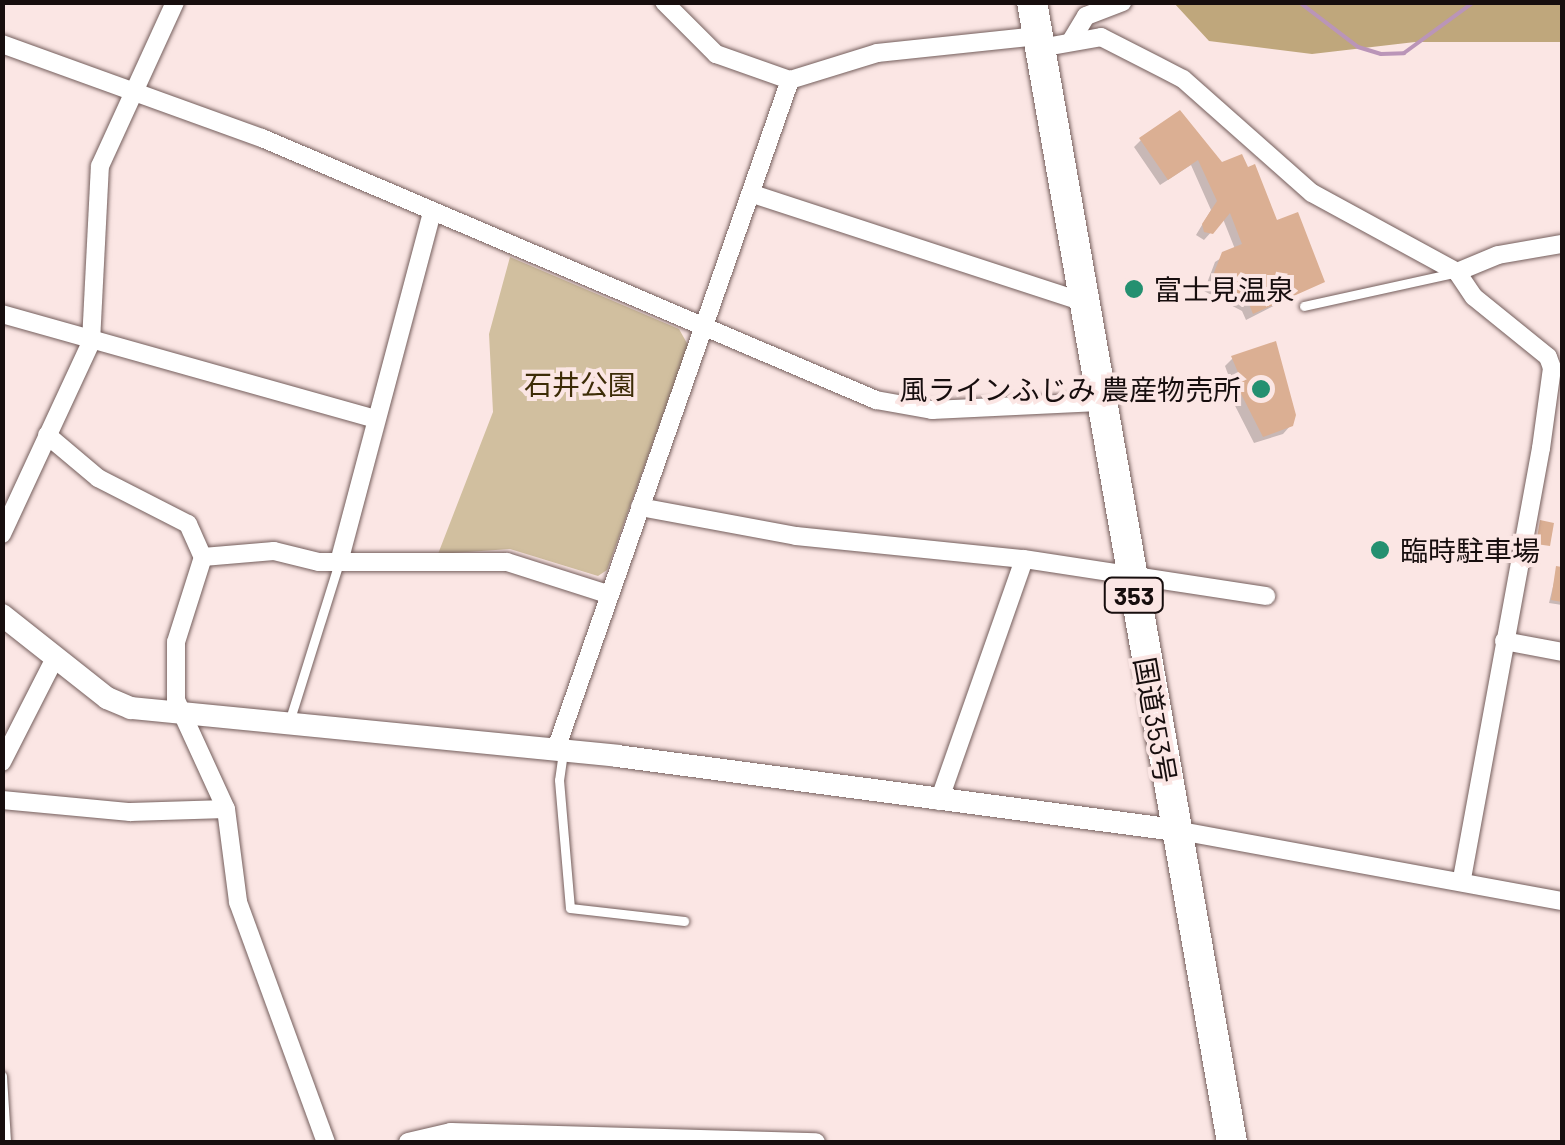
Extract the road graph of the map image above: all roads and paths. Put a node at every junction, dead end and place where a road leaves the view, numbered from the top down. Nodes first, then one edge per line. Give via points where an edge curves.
1 (175, 2) edge
2 (664, 2) edge
3 (1032, 2) edge
4 (1122, 2) edge
5 (1071, 41) junction
6 (1039, 42) junction
7 (2, 44) edge
8 (790, 80) junction
9 (136, 88) junction
10 (753, 194) junction
11 (432, 212) junction
12 (1562, 244) edge
13 (1456, 272) junction
14 (1081, 301) junction
15 (1304, 306) dead end
16 (2, 314) edge
17 (704, 328) junction
18 (91, 342) junction
19 (1099, 402) junction
20 (375, 419) junction
21 (47, 435) junction
22 (640, 507) junction
23 (2, 534) edge
24 (204, 557) junction
25 (1024, 559) junction
26 (338, 562) junction
27 (1130, 574) junction
28 (607, 594) junction
29 (1266, 596) dead end
30 (2, 615) edge
31 (1504, 641) junction
32 (1562, 652) edge
33 (55, 658) junction
34 (184, 718) junction
35 (288, 726) junction
36 (559, 749) junction
37 (2, 762) edge
38 (2, 800) edge
39 (939, 801) junction
40 (226, 809) junction
41 (1175, 830) junction
42 (1460, 882) junction
43 (1562, 901) edge
44 (684, 922) dead end
45 (2, 1076) edge
46 (6, 1142) edge
47 (326, 1142) edge
48 (408, 1142) edge
49 (816, 1142) edge
50 (1232, 1142) edge

1 - 9 street
2 - 8 street via 716,54
3 - 6 highway, 国道353号 / 353
4 - 5 street via 1086,16
5 - 6 street
5 - 13 street via 1101,37 1184,79 1312,193
6 - 8 street via 877,53
6 - 14 highway, 国道353号 / 353
7 - 9 street
8 - 10 street
9 - 11 street
9 - 18 street via 100,166
10 - 14 street
10 - 17 street
11 - 17 street
11 - 20 street
12 - 13 street via 1498,255
13 - 15 lane
13 - 31 street via 1552,368
14 - 19 highway, 国道353号 / 353
16 - 18 street
17 - 19 street via 876,400 932,410
17 - 22 street
18 - 20 street
18 - 21 street
19 - 27 highway, 国道353号 / 353
20 - 26 street
21 - 23 street
21 - 24 street via 98,478 188,524
22 - 25 street via 796,536
22 - 28 street
24 - 26 street via 274,550
24 - 34 street via 176,642 174,688
25 - 27 street
25 - 39 street
26 - 28 street via 507,562
26 - 35 lane
27 - 29 street
27 - 41 highway, 国道353号 / 353
28 - 36 street
30 - 33 street
31 - 32 street
31 - 42 street
33 - 34 street via 107,698
33 - 37 street
34 - 35 street
34 - 40 street
35 - 36 street
36 - 39 street
36 - 44 lane via 570,908
38 - 40 street via 130,812
39 - 41 street
40 - 47 street via 238,902
41 - 42 street
41 - 50 highway, 国道353号 / 353
42 - 43 street
45 - 46 lane
48 - 49 street via 451,1132

